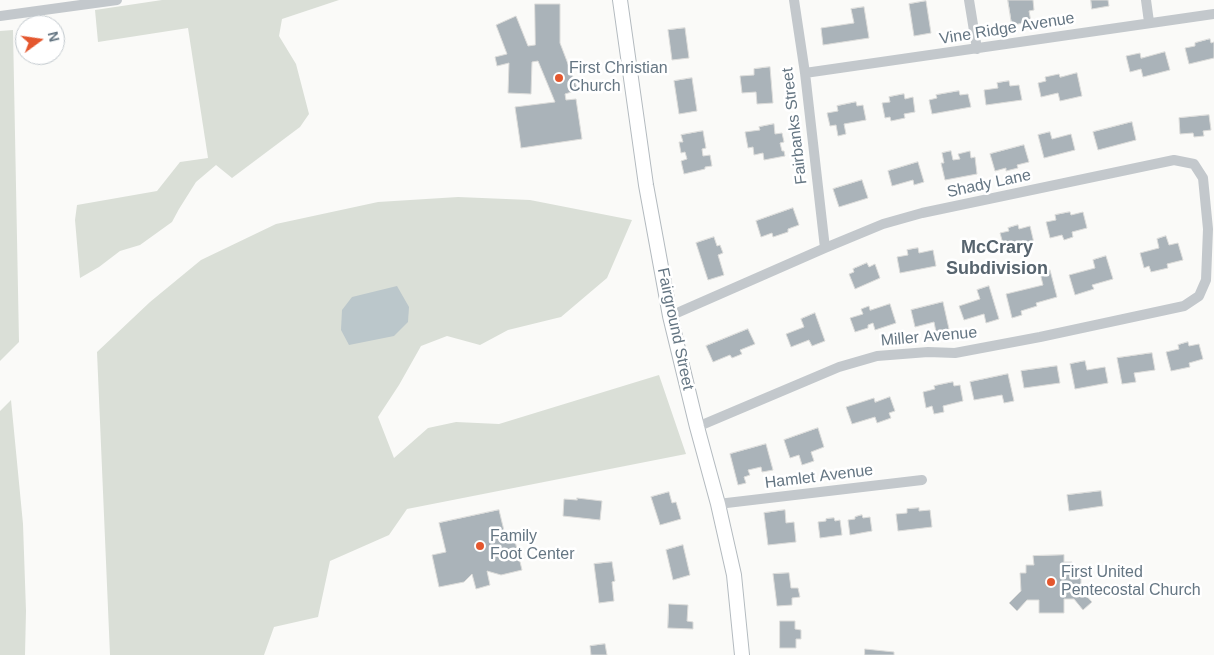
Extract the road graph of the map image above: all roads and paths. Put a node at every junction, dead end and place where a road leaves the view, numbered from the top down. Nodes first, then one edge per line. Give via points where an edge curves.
1 (117, 0) edge
2 (620, 0) edge
3 (794, 0) edge
4 (969, 0) edge
5 (1146, 0) edge
6 (1214, 14) edge
7 (0, 16) edge
8 (1149, 22) junction
9 (977, 49) junction
10 (805, 73) junction
11 (825, 248) junction
12 (1199, 296) joint
13 (670, 316) junction
14 (697, 427) junction
15 (922, 480) dead end
16 (718, 504) junction
17 (742, 655) edge

1 - 7 street
2 - 13 street, Fairground Street via 646,185
3 - 10 street, Fairbanks Street
4 - 9 street
5 - 8 street
6 - 8 street, Vine Ridge Avenue
8 - 9 street, Vine Ridge Avenue
9 - 10 street, Vine Ridge Avenue
10 - 11 street, Fairbanks Street
11 - 12 street, Shady Lane via 883,224 922,213 1174,160 1194,164 1203,178 1208,238 1206,280
11 - 13 street, Shady Lane
12 - 14 street, Miller Avenue via 1184,306 956,353 877,356 839,367
13 - 14 street, Fairground Street
14 - 16 street, Fairground Street
15 - 16 street, Hamlet Avenue
16 - 17 street, Fairground Street via 734,574

